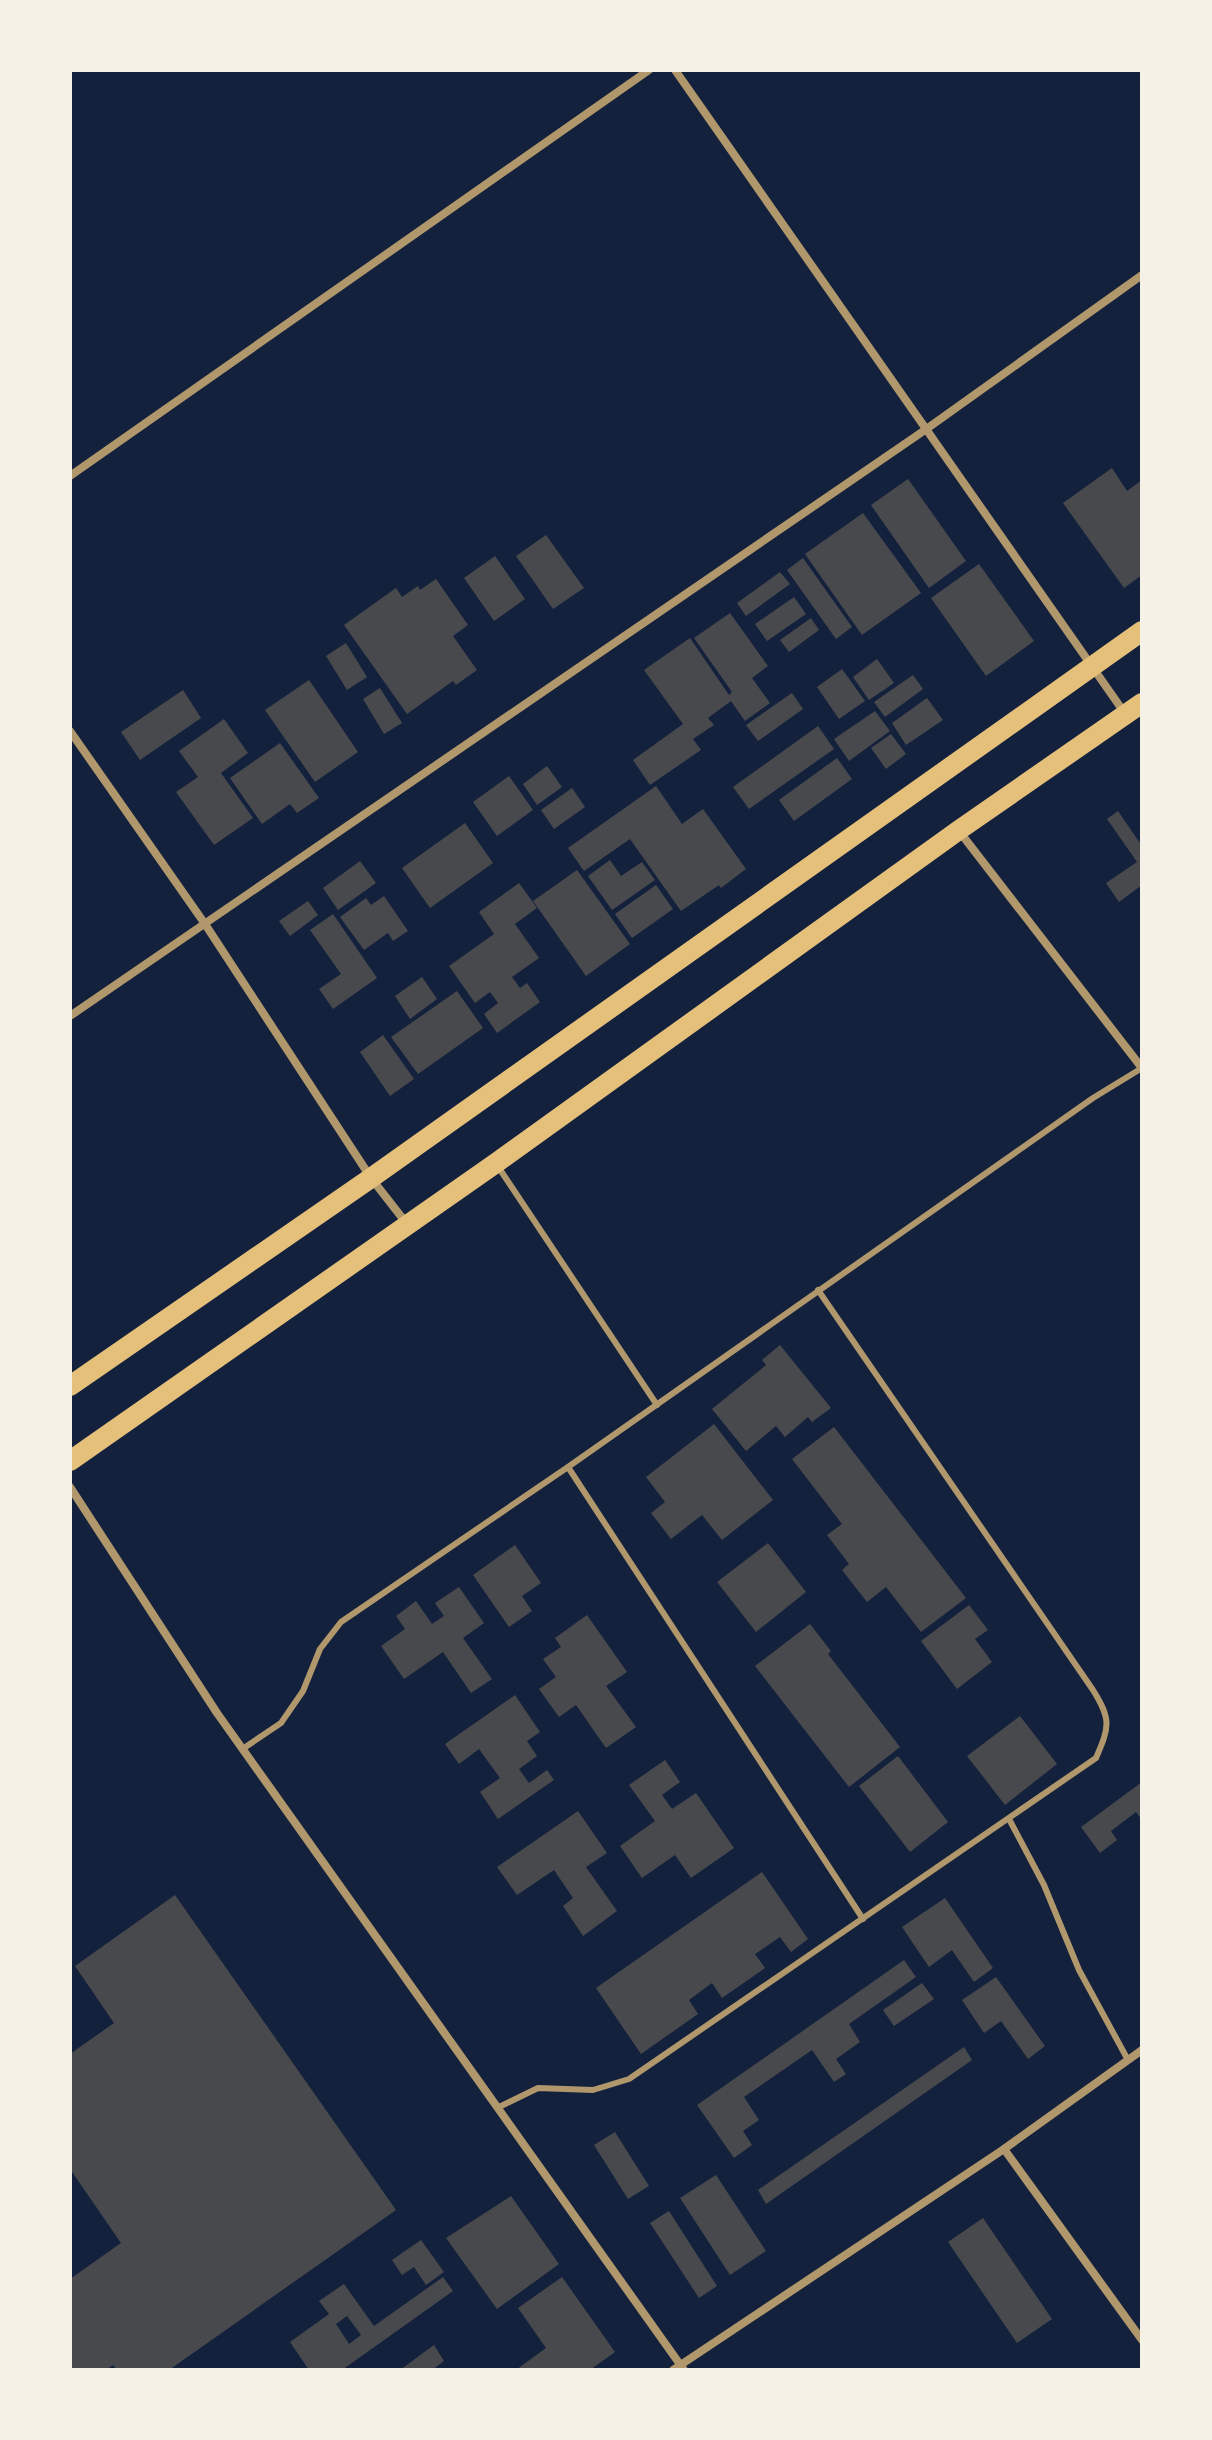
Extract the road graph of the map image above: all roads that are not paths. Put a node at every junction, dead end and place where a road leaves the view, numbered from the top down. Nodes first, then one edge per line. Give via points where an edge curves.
1 (649, 70) edge
2 (675, 70) edge
3 (1142, 275) edge
4 (925, 430) junction
5 (70, 476) edge
6 (1142, 631) edge
7 (1092, 666) junction
8 (1134, 709) edge
9 (70, 731) edge
10 (959, 830) junction
11 (205, 924) junction
12 (70, 1016) edge
13 (1142, 1068) edge
14 (496, 1163) junction
15 (371, 1178) junction
16 (407, 1224) junction
17 (818, 1290) junction
18 (70, 1386) edge
19 (657, 1405) junction
20 (70, 1461) edge
21 (568, 1467) junction
22 (70, 1487) edge
23 (244, 1748) junction
24 (1009, 1819) junction
25 (863, 1919) junction
26 (1142, 2050) edge
27 (1128, 2060) junction
28 (497, 2108) junction
29 (1004, 2149) junction
30 (1142, 2340) edge
31 (679, 2368) edge

1 - 5 street
2 - 4 street
3 - 4 street
4 - 7 street
4 - 11 street
6 - 7 main road
7 - 8 street
7 - 15 main road
8 - 10 main road
9 - 11 street
10 - 13 street
10 - 14 main road
11 - 12 street
11 - 15 street
13 - 17 lane
14 - 16 main road
14 - 19 lane
15 - 16 street
15 - 18 main road
16 - 20 main road
17 - 19 lane
17 - 24 lane via 1106,1711 1106,1735 1096,1758
19 - 21 lane
21 - 23 lane via 341,1622 320,1649 303,1691 281,1723
21 - 25 lane
22 - 23 street
23 - 28 street
24 - 25 lane
24 - 27 lane via 1079,1970
25 - 28 lane via 629,2079 593,2090 538,2088
26 - 27 street
27 - 29 street
28 - 31 street
29 - 30 street
29 - 31 street

